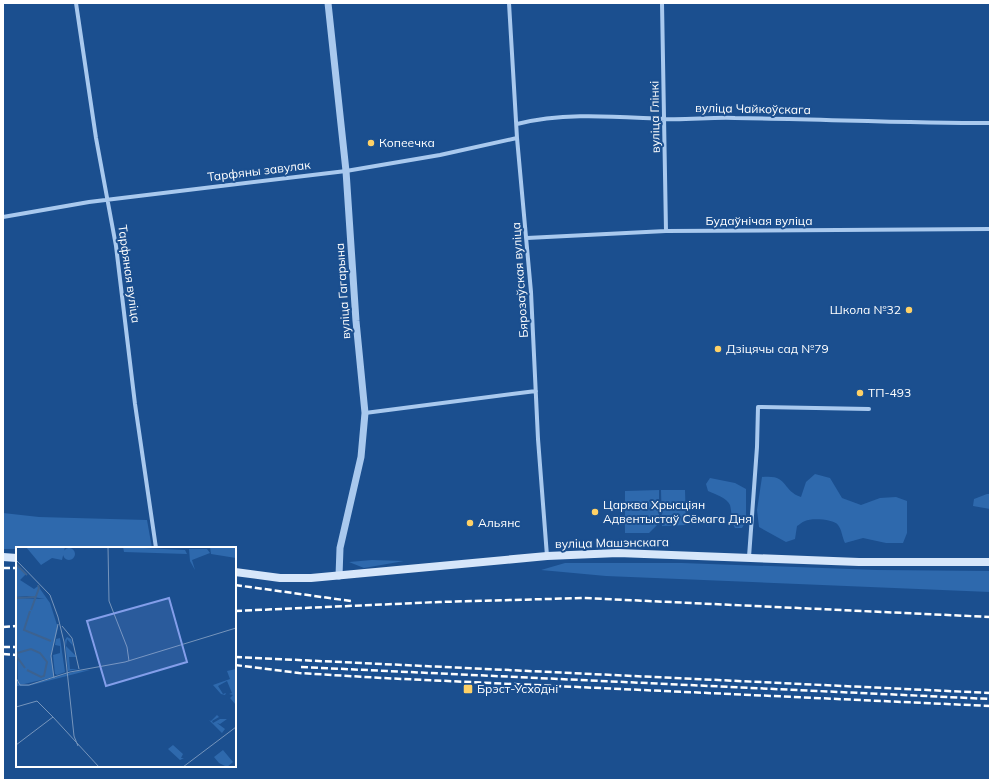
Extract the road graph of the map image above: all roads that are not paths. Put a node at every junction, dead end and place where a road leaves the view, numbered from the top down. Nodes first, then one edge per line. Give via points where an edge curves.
1 (76, 3) edge
2 (328, 3) edge
3 (509, 3) edge
4 (662, 3) edge
5 (665, 119) junction
6 (990, 123) edge
7 (517, 124) junction
8 (517, 138) junction
9 (346, 171) junction
10 (108, 199) junction
11 (3, 216) edge
12 (990, 229) edge
13 (666, 231) junction
14 (527, 238) junction
15 (536, 391) junction
16 (869, 409) dead end
17 (365, 413) junction
18 (156, 547) edge
19 (547, 556) junction
20 (3, 557) edge
21 (749, 557) junction
22 (16, 558) edge
23 (990, 562) edge
24 (236, 572) edge
25 (339, 576) junction

1 - 10 street, Тарфяная вуліца via 96,138
2 - 9 street, вуліца Гагарына
3 - 7 street, Бярозаўская вуліца
4 - 5 street, вуліца Глінкі
5 - 6 street, вуліца Чайкоўскага
5 - 7 street, вуліца Чайкоўскага via 624,116 555,117
5 - 13 street, вуліца Глінкі
7 - 8 street, Бярозаўская вуліца
8 - 9 street, Тарфяны завулак via 440,155
8 - 14 street, Бярозаўская вуліца
9 - 10 street, Тарфяны завулак
9 - 17 street, вуліца Гагарына
10 - 11 street, Тарфяны завулак
10 - 18 street, Тарфяная вуліца
12 - 13 street, Будаўнічая вуліца
13 - 14 street, Будаўнічая вуліца
14 - 15 street, Бярозаўская вуліца
15 - 17 street
15 - 19 street, Бярозаўская вуліца
16 - 21 street via 758,407
17 - 25 street, вуліца Гагарына via 361,457 340,548
19 - 21 main road, вуліца Машэнскага via 644,553
19 - 25 main road, вуліца Машэнскага
20 - 22 main road
21 - 23 main road, вуліца Машэнскага via 859,562
24 - 25 main road, вуліца Машэнскага via 294,578

